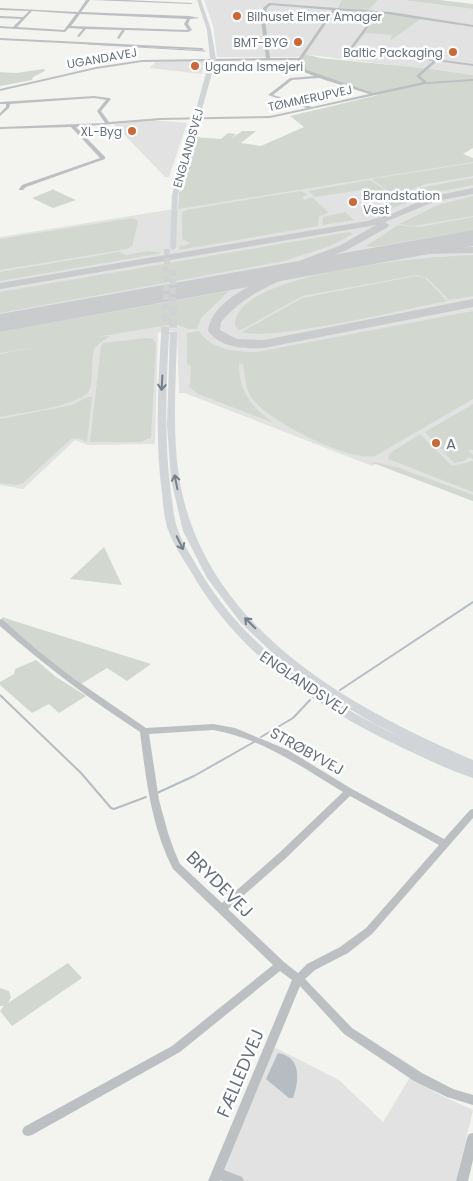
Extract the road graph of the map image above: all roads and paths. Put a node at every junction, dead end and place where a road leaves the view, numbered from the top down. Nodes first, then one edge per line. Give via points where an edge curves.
1 (88, 0) edge
2 (93, 0) edge
3 (199, 0) edge
4 (175, 1) edge
5 (191, 4) dead end
6 (0, 9) edge
7 (334, 9) junction
8 (31, 11) junction
9 (64, 12) junction
10 (378, 12) junction
11 (78, 13) junction
12 (0, 17) edge
13 (60, 17) dead end
14 (189, 17) junction
15 (22, 18) junction
16 (198, 18) dead end
17 (473, 26) edge
18 (0, 27) edge
19 (14, 28) junction
20 (86, 28) junction
21 (67, 29) junction
22 (124, 29) junction
23 (79, 36) dead end
24 (0, 38) edge
25 (119, 38) dead end
26 (150, 39) dead end
27 (58, 42) junction
28 (145, 46) junction
29 (202, 50) dead end
30 (268, 58) junction
31 (211, 59) junction
32 (300, 59) junction
33 (436, 60) junction
34 (473, 65) edge
35 (319, 77) junction
36 (473, 80) edge
37 (426, 83) junction
38 (0, 90) edge
39 (374, 94) junction
40 (0, 103) edge
41 (8, 103) junction
42 (314, 108) junction
43 (0, 114) edge
44 (193, 120) junction
45 (107, 124) junction
46 (72, 125) junction
47 (1, 127) edge
48 (21, 189) dead end
49 (170, 248) tunnel mouth
50 (0, 622) edge
51 (144, 731) junction
52 (473, 765) edge
53 (473, 774) edge
54 (349, 791) junction
55 (473, 812) edge
56 (444, 843) junction
57 (222, 909) junction
58 (280, 965) junction
59 (298, 979) junction
60 (473, 1100) edge
61 (28, 1130) dead end
62 (473, 1138) edge
63 (216, 1177) edge
64 (238, 1181) edge
65 (462, 1181) edge

1 - 11 street
2 - 4 street
3 - 31 main road, ENGLANDSVEJ via 209,30
4 - 5 street
6 - 8 street
7 - 10 street
7 - 30 street via 268,5 263,20
7 - 32 street
8 - 9 street
8 - 15 street
9 - 11 street
9 - 13 street
10 - 17 street
10 - 33 street via 351,49
11 - 14 street
11 - 21 street
12 - 15 street
14 - 16 street
14 - 22 street via 186,24 189,31
15 - 19 street
18 - 19 street
19 - 21 street
20 - 21 street
20 - 22 street
20 - 23 street
21 - 27 street
22 - 25 street
24 - 27 street
26 - 28 street
27 - 28 street
28 - 29 street
30 - 31 street, UGANDAVEJ
30 - 32 street, UGANDAVEJ
31 - 38 street, UGANDAVEJ via 124,63
31 - 44 main road, ENGLANDSVEJ
32 - 35 street via 305,71
33 - 34 street
33 - 37 street via 418,76
35 - 39 street
35 - 42 street via 291,79 270,95
36 - 37 street, TØMMERUPVEJ
37 - 39 street, TØMMERUPVEJ
39 - 42 street, TØMMERUPVEJ
40 - 41 street
41 - 43 street
41 - 45 street via 109,99 99,111
42 - 44 street, TØMMERUPVEJ via 270,118
44 - 45 street, TØMMERUPVEJ via 160,119
44 - 49 main road, ENGLANDSVEJ via 175,195
45 - 46 street, TØMMERUPVEJ
46 - 47 street, TØMMERUPVEJ
46 - 48 street via 103,158
50 - 51 street via 47,663
51 - 54 street, STRØBYVEJ via 213,727 232,730 285,752
51 - 57 street, BRYDEVEJ via 153,798 169,851 176,866
52 -> 53 main road, ENGLANDSVEJ via 409,737 333,694 294,666 266,640 230,604 210,577 186,526 175,480 169,334 160,429 164,481 172,525 198,582 216,608 251,646 324,701 422,753
54 - 56 street, STRØBYVEJ
54 - 57 street
55 - 56 street
56 - 59 street via 369,931 344,950 311,967
57 - 58 street, BRYDEVEJ
58 - 59 street, BRYDEVEJ
58 - 61 street via 176,1049
59 - 60 street, BRYDEVEJ via 362,1041 418,1077
59 - 63 street, FÆLLEDVEJ
62 - 65 street
63 - 64 street

